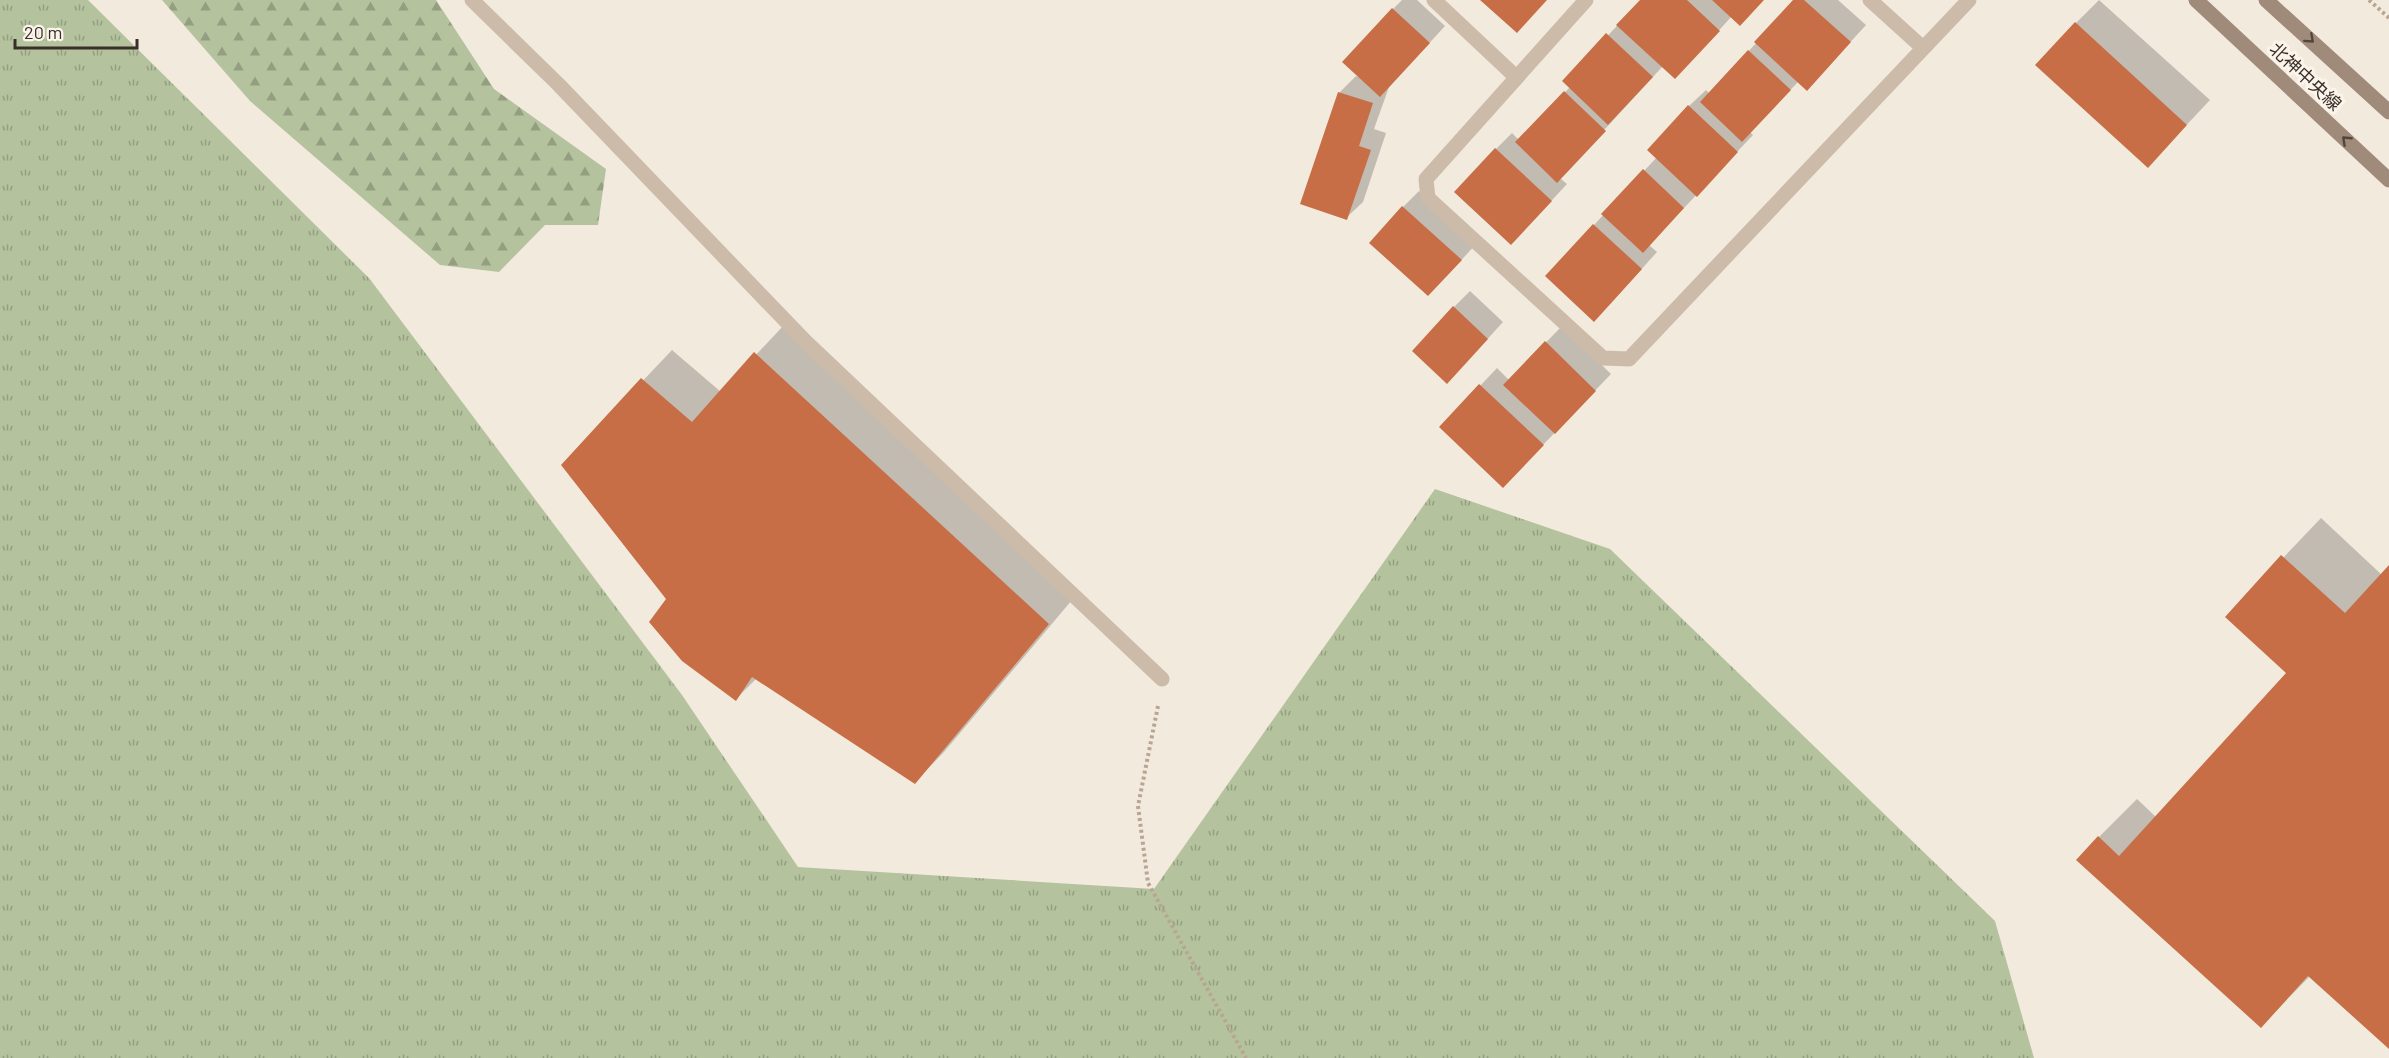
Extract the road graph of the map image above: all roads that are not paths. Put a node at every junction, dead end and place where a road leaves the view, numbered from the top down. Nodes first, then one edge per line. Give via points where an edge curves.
1 (472, 0) edge
2 (1434, 0) edge
3 (1586, 0) edge
4 (1870, 0) edge
5 (1969, 0) edge
6 (2196, 0) edge
7 (2266, 0) edge
8 (1923, 48) junction
9 (1516, 77) junction
10 (2389, 112) edge
11 (2389, 180) edge
12 (1162, 680) road end

1 - 12 street via 805,341
2 - 9 street
3 - 9 street
4 - 8 street
5 - 8 street
11 -> 6 street, 北神中央線
7 -> 10 street
8 - 9 street via 1629,359 1603,358 1428,198 1426,179

